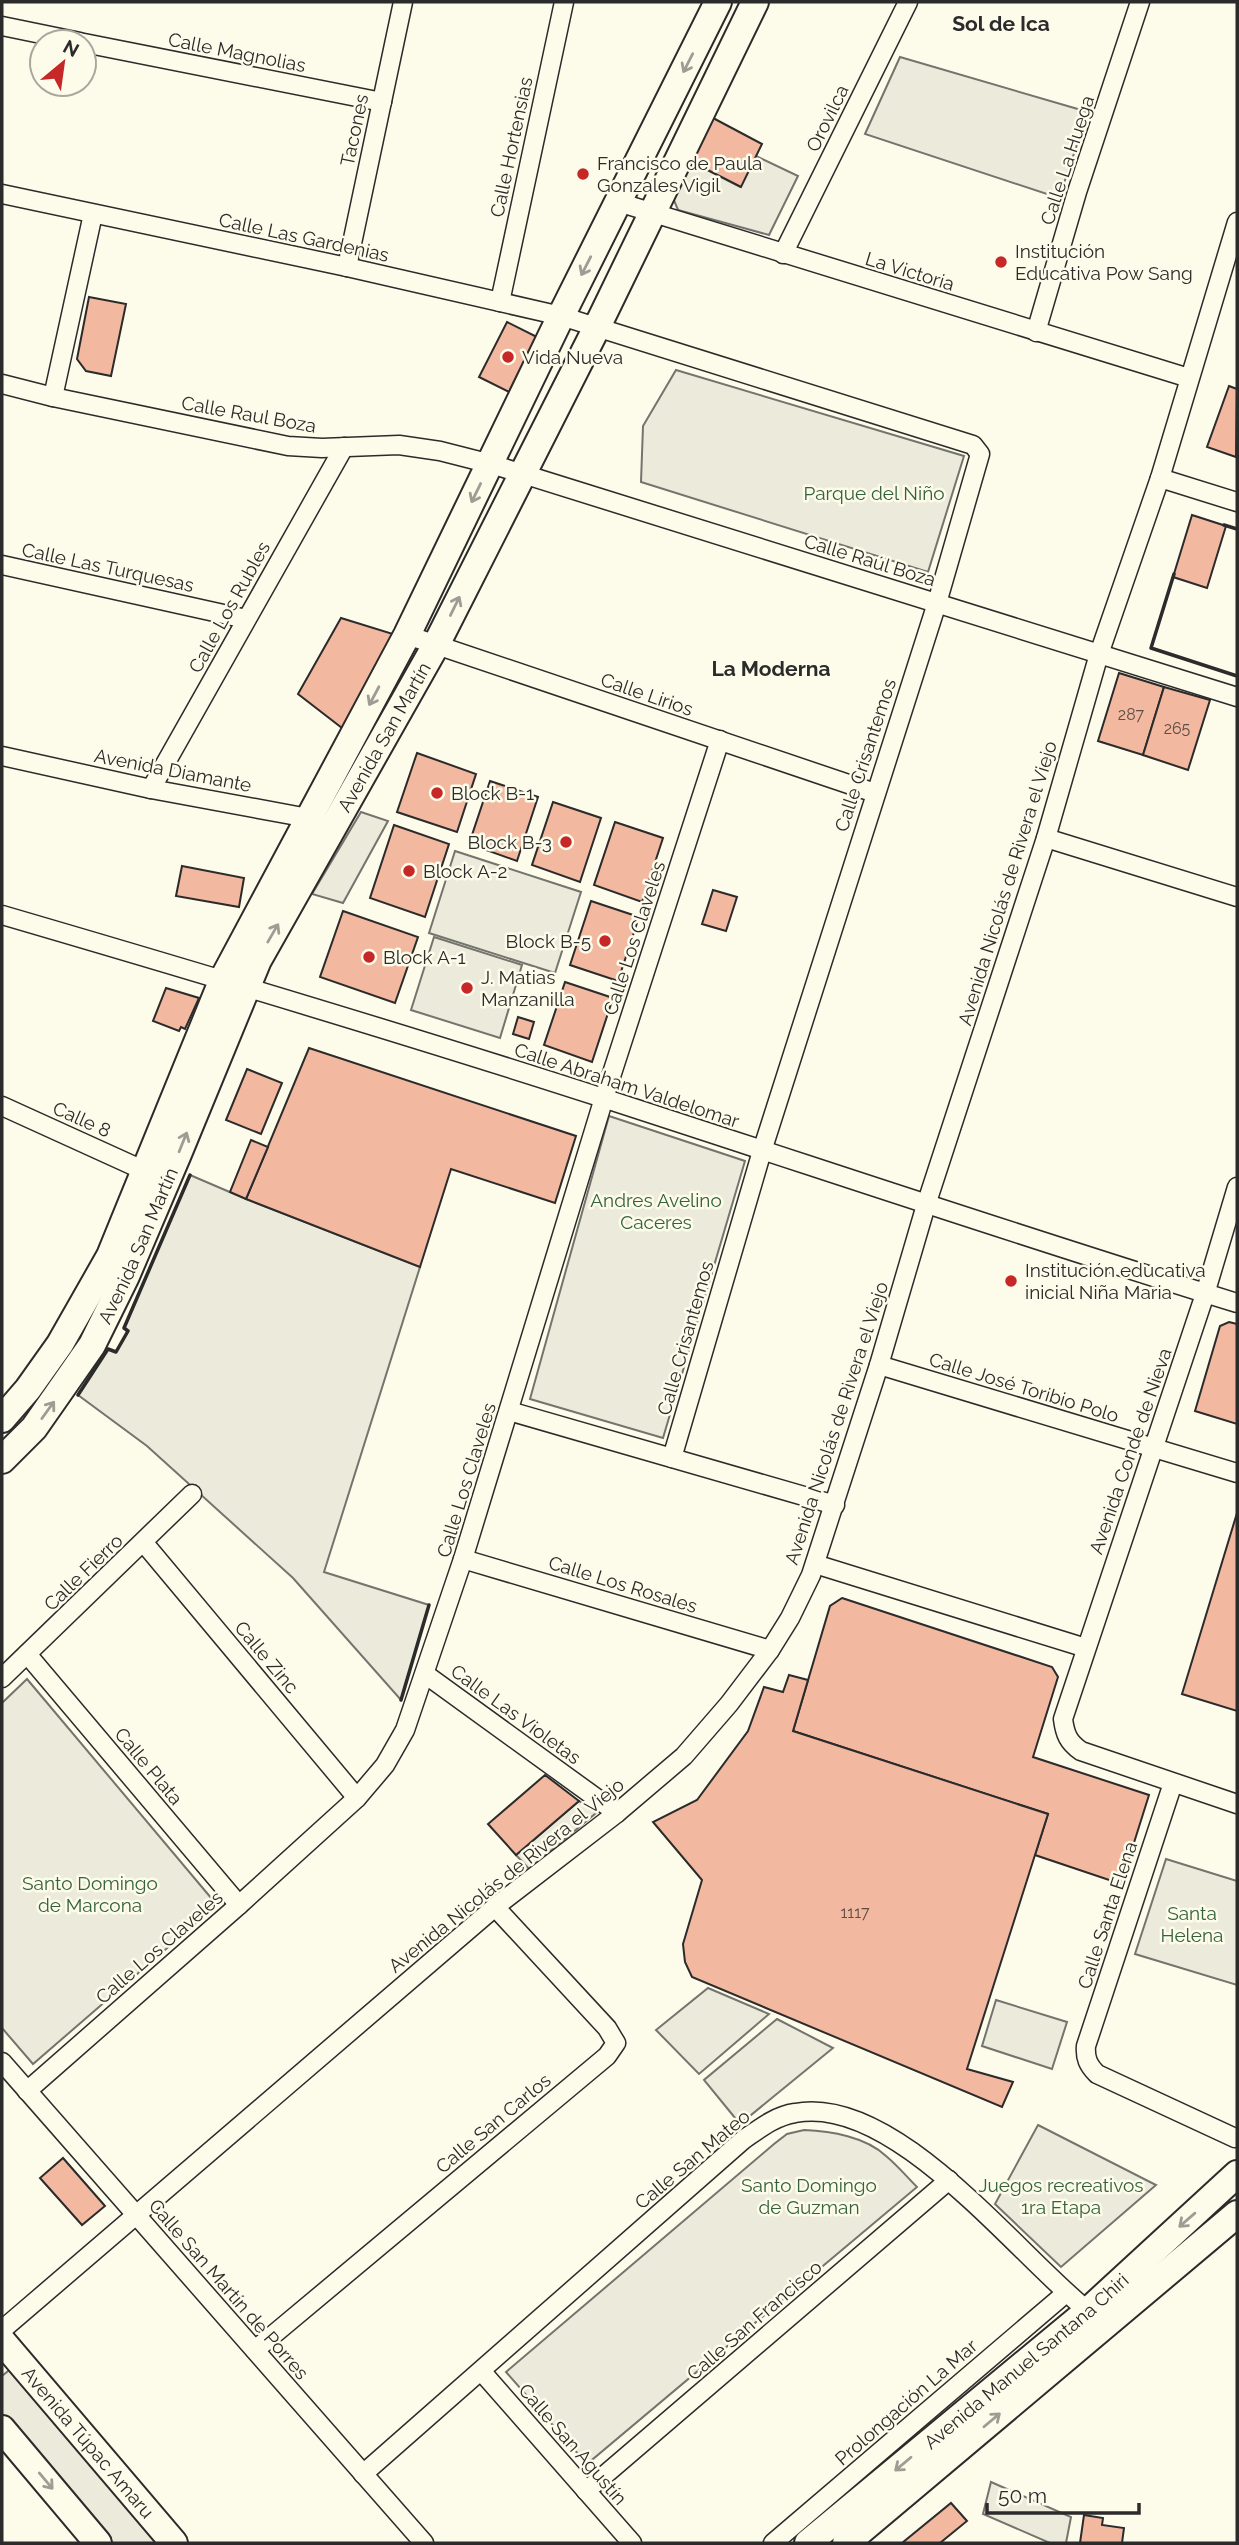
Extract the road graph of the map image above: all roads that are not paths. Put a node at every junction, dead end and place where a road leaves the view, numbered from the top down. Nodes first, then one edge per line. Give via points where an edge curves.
1 (403, 2) edge
2 (564, 2) edge
3 (718, 2) edge
4 (755, 2) edge
5 (908, 2) edge
6 (1136, 3) edge
7 (2, 26) edge
8 (28, 31) edge
9 (98, 45) edge
10 (382, 102) junction
11 (2, 194) edge
12 (618, 202) junction
13 (651, 213) junction
14 (93, 214) junction
15 (1237, 222) edge
16 (783, 254) junction
17 (347, 267) junction
18 (500, 302) junction
19 (561, 316) junction
20 (596, 329) junction
21 (1036, 332) junction
22 (1189, 378) junction
23 (2, 384) edge
24 (52, 397) junction
25 (344, 447) junction
26 (491, 464) junction
27 (521, 473) junction
28 (1160, 478) junction
29 (1237, 502) edge
30 (2, 565) edge
31 (937, 603) junction
32 (246, 619) junction
33 (407, 635) junction
34 (436, 645) junction
35 (1099, 654) junction
36 (1237, 697) edge
37 (720, 740) junction
38 (2, 756) edge
39 (151, 789) junction
40 (875, 793) junction
41 (309, 818) junction
42 (337, 823) junction
43 (1046, 838) junction
44 (1237, 897) edge
45 (2, 915) edge
46 (234, 983) junction
47 (604, 1098) junction
48 (2, 1106) edge
49 (762, 1151) junction
50 (145, 1171) junction
51 (1237, 1188) edge
52 (926, 1205) junction
53 (1205, 1294) junction
54 (1237, 1303) edge
55 (879, 1366) junction
56 (509, 1411) junction
57 (2, 1419) edge
58 (1153, 1448) junction
59 (671, 1458) junction
60 (2, 1460) edge
61 (1237, 1474) edge
62 (192, 1494) dead end
63 (835, 1506) junction
64 (144, 1543) junction
65 (463, 1559) junction
66 (815, 1564) junction
67 (1086, 1648) junction
68 (770, 1650) junction
69 (27, 1654) junction
70 (425, 1674) junction
71 (2, 1678) edge
72 (1173, 1783) junction
73 (358, 1798) junction
74 (1237, 1804) edge
75 (617, 1813) junction
76 (239, 1905) junction
77 (495, 1907) junction
78 (2, 2062) edge
79 (27, 2091) junction
80 (1235, 2138) dead end
81 (1237, 2174) edge
82 (949, 2180) junction
83 (1237, 2214) edge
84 (136, 2215) junction
85 (1066, 2292) junction
86 (1097, 2317) junction
87 (2, 2330) edge
88 (2, 2341) edge
89 (255, 2350) junction
90 (482, 2372) junction
91 (2, 2429) edge
92 (363, 2474) junction
93 (586, 2491) junction
94 (98, 2543) edge
95 (174, 2543) edge
96 (424, 2543) edge
97 (632, 2543) edge
98 (773, 2543) edge
99 (808, 2543) edge
100 (846, 2543) edge

1 - 10 street, Tacones
2 - 18 street, Calle Hortensias
3 -> 12 main road, Avenida San Martín
4 - 13 main road, Avenida San Martín
5 - 16 street, Orovilca
6 - 21 street, Calle La Huega
7 - 8 street, Calle Magnolias
9 - 10 street, Calle Magnolias
10 - 17 street, Tacones
11 - 14 street, Calle Las Gardenias
12 - 13 street, La Victoria
12 -> 19 main road, Avenida San Martín
13 - 16 street, La Victoria
13 - 20 main road, Avenida San Martín
14 - 17 street, Calle Las Gardenias
14 - 24 street
15 - 22 street, Avenida Nicolás de Rivera el Viejo
16 - 21 street, La Victoria
17 - 18 street, Calle Las Gardenias
18 - 19 street, Calle Las Gardenias
19 - 20 street, Calle Las Gardenias
19 - 26 main road, Avenida San Martín
20 - 27 main road, Avenida San Martín
20 - 31 street, Calle Crisantemos via 973,445 980,454
21 - 22 street, La Victoria
22 - 28 street, Avenida Nicolás de Rivera el Viejo
23 - 24 street, Calle Raul Boza
24 - 25 street, Calle Raul Boza via 288,446
25 - 26 street, Calle Raul Boza via 399,445
25 - 32 street, Calle Los Rubles
26 - 27 street, Calle Raúl Boza
26 -> 33 main road, Avenida San Martín
27 - 31 street, Calle Raúl Boza
34 -> 27 main road, Avenida San Martín
28 - 29 street
28 - 35 street, Avenida Nicolás de Rivera el Viejo
30 - 32 street, Calle Las Turquesas
31 - 35 street, Calle Raúl Boza
31 - 40 street, Calle Crisantemos
32 - 39 street, Calle Los Rubles
33 - 34 street, Calle Lirios
33 -> 41 main road, Avenida San Martín
34 - 37 street, Calle Lirios
34 - 42 main road, Avenida San Martín
35 - 36 street, Calle Raúl Boza
35 - 43 street, Avenida Nicolás de Rivera el Viejo
37 - 40 street, Calle Lirios
37 - 47 street, Calle Los Claveles
38 - 39 street, Avenida Diamante
39 - 41 street, Avenida Diamante
40 - 49 street, Calle Crisantemos
41 - 42 street, Avenida Diamante
41 - 46 main road, Avenida San Martín
46 -> 42 main road, Avenida San Martín via 258,960
43 - 44 street
43 - 52 street, Avenida Nicolás de Rivera el Viejo
45 - 46 street, Calle Abraham Valdelomar
46 - 47 street, Calle Abraham Valdelomar
46 - 50 main road, Avenida San Martín
60 -> 46 main road, Avenida San Martín via 34,1428 92,1345 126,1276 163,1191
47 - 49 street, Calle Abraham Valdelomar
47 - 56 street, Calle Los Claveles
48 - 50 street, Calle 8
49 - 52 street, Calle Abraham Valdelomar
49 - 59 street, Calle Crisantemos
50 - 57 main road, Avenida San Martín via 110,1256 82,1308 28,1390
51 - 53 street, Avenida Conde de Nieva
52 - 53 street, Calle Abraham Valdelomar
52 - 55 street, Avenida Nicolás de Rivera el Viejo
53 - 54 street, Calle Abraham Valdelomar
53 - 58 street, Avenida Conde de Nieva
55 - 58 street, Calle José Toribio Polo
55 - 63 street, Avenida Nicolás de Rivera el Viejo
56 - 59 street
56 - 65 street, Calle Los Claveles
58 - 61 street, Calle José Toribio Polo
58 - 67 street, Avenida Conde de Nieva
59 - 63 street
62 - 64 street, Calle Fierro
63 - 66 street, Avenida Nicolás de Rivera el Viejo
64 - 69 street, Calle Fierro
64 - 73 street, Calle Zinc
65 - 68 street, Calle Los Rosales
65 - 70 street, Calle Los Claveles
66 - 67 street
66 - 68 street, Avenida Nicolás de Rivera el Viejo
67 - 72 street, Avenida Conde de Nieva via 1065,1710 1066,1736 1081,1751
68 - 75 street, Avenida Nicolás de Rivera el Viejo via 684,1756
69 - 71 street, Calle Fierro
69 - 76 street, Calle Plata
70 - 73 street, Calle Los Claveles via 405,1730
70 - 75 street, Calle Las Violetas
72 - 74 street
72 - 80 street, Calle Santa Elena via 1086,2046 1087,2062 1097,2074
73 - 76 street, Calle Los Claveles
75 - 77 street, Avenida Nicolás de Rivera el Viejo
76 - 79 street, Calle Los Claveles
77 - 84 street, Avenida Nicolás de Rivera el Viejo
77 - 89 street, Calle San Carlos via 616,2043 607,2056
78 - 79 street, Calle San Martín de Porres
79 - 84 street, Calle San Martín de Porres
81 -> 86 main road, Avenida Manuel Santana Chiri
82 - 85 street, Calle San Mateo
82 - 90 street, Calle San Mateo via 912,2152 857,2121 818,2112 781,2116 743,2140
82 - 93 street, Calle San Francisco
83 - 86 main road, Avenida Manuel Santana Chiri
84 - 87 street, Avenida Nicolás de Rivera el Viejo
84 - 89 street, Calle San Martín de Porres
85 - 86 street, Calle San Mateo
85 - 98 street, Prolongación La Mar
86 -> 99 main road, Avenida Manuel Santana Chiri
100 -> 86 main road, Avenida Manuel Santana Chiri
88 - 95 main road, Avenida Túpac Amaru
89 - 92 street, Calle San Martín de Porres
90 - 92 street, Calle San Mateo
90 - 93 street, Calle San Agustín
91 -> 94 main road
92 - 96 street, Calle San Martín de Porres
93 - 97 street, Calle San Agustín

